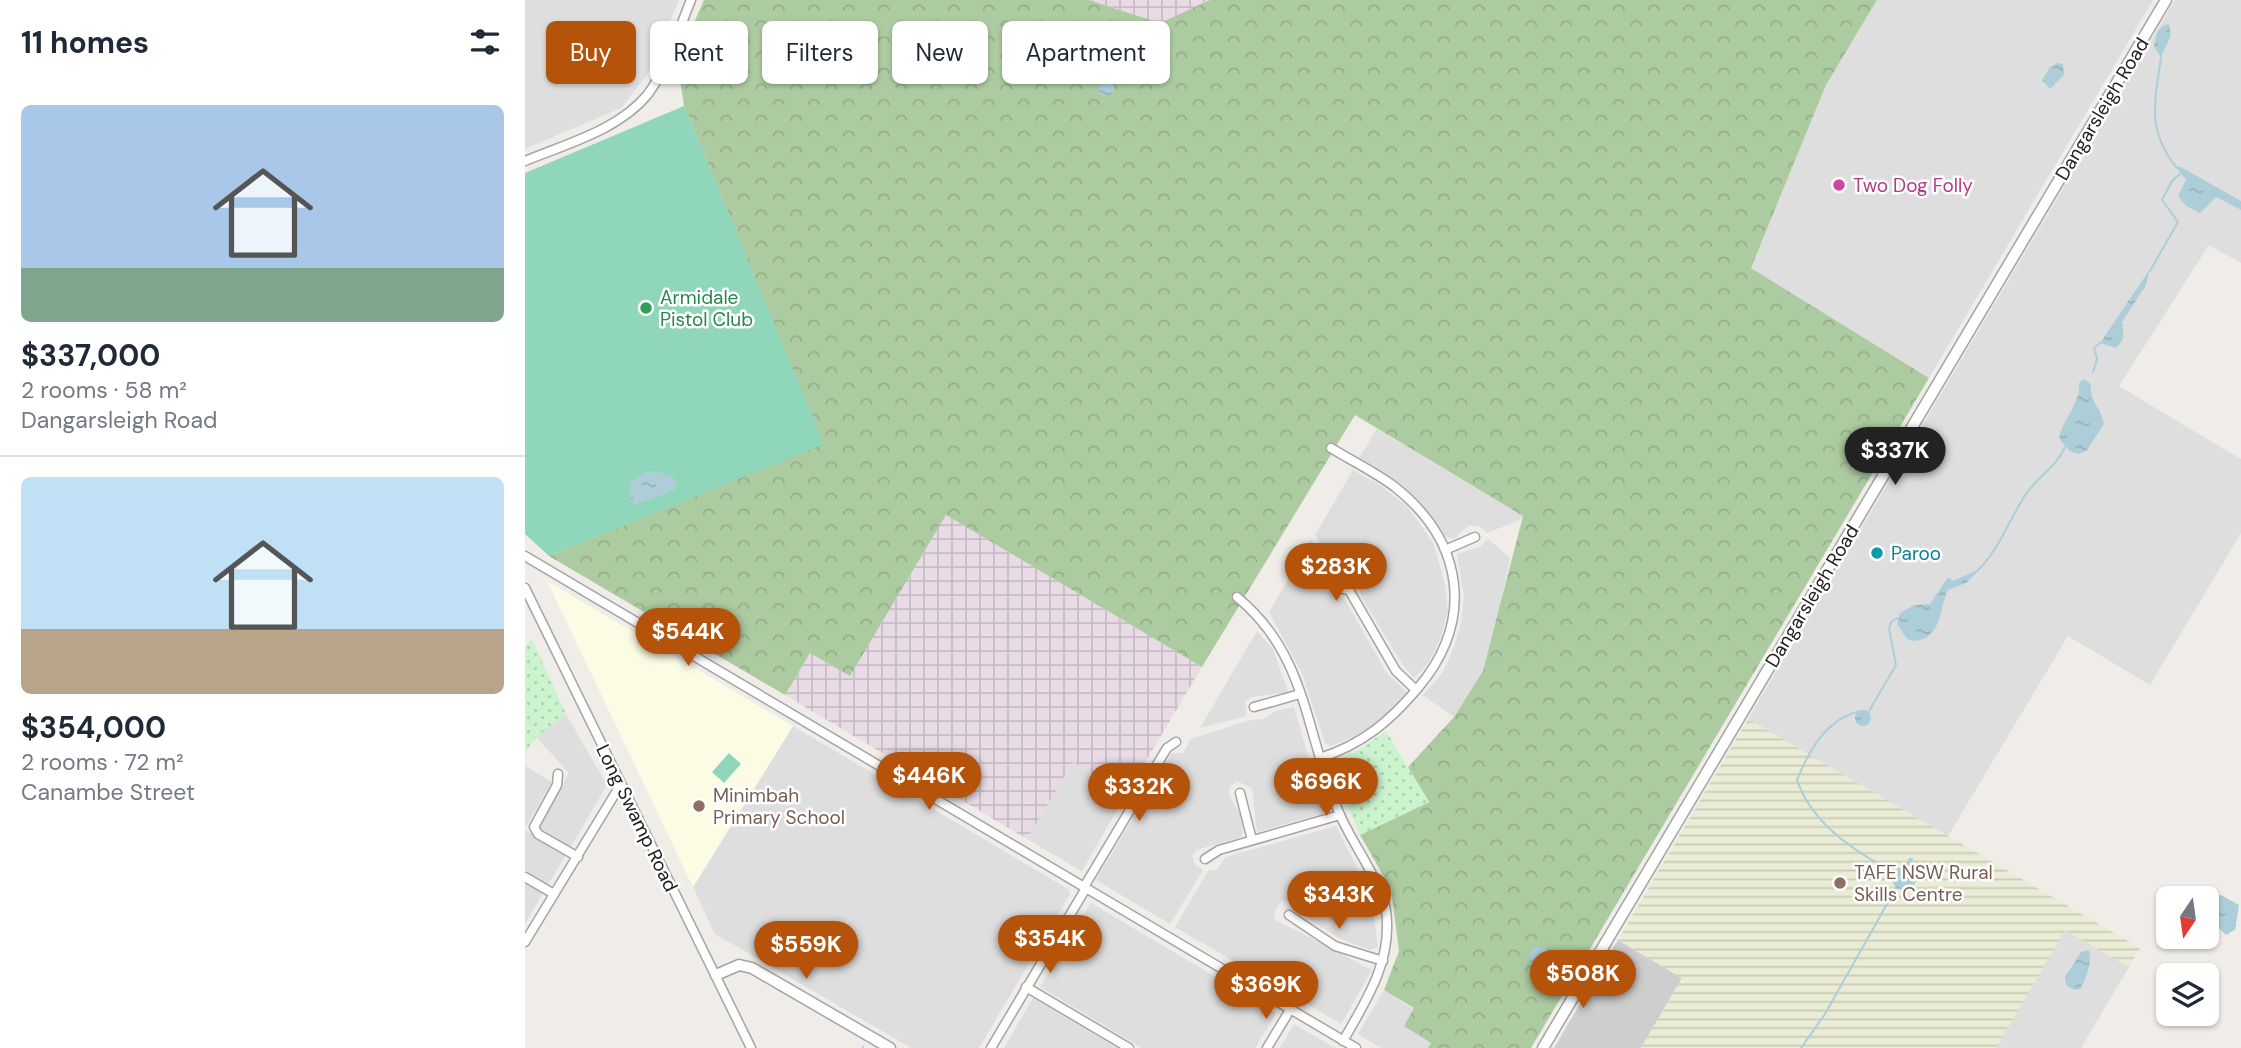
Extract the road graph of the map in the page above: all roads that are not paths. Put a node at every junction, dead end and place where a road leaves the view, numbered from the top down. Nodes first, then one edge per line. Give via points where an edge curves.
1 (691, 0) edge
2 (2167, 0) edge
3 (525, 161) edge
4 (1331, 448) dead end
5 (1475, 537) dead end
6 (1445, 550) junction
7 (525, 556) edge
8 (525, 588) edge
9 (1349, 590) dead end
10 (1237, 597) dead end
11 (1416, 690) junction
12 (1300, 694) junction
13 (1254, 707) dead end
14 (1176, 742) dead end
15 (1320, 758) junction
16 (558, 774) dead end
17 (621, 784) junction
18 (1240, 793) dead end
19 (1340, 815) junction
20 (1252, 840) junction
21 (577, 857) junction
22 (1205, 859) dead end
23 (525, 877) edge
24 (1085, 888) junction
25 (554, 894) junction
26 (1289, 915) dead end
27 (525, 942) edge
28 (1383, 961) junction
29 (716, 975) junction
30 (1026, 988) junction
31 (1290, 1010) junction
32 (1343, 1041) junction
33 (751, 1048) edge
34 (890, 1048) edge
35 (991, 1048) edge
36 (1129, 1048) edge
37 (1267, 1048) edge
38 (1356, 1048) edge
39 (1543, 1048) edge

1 - 3 street via 656,81 636,106 597,131
2 - 39 street, Dangarsleigh Road
4 - 6 street via 1396,488 1418,509
5 - 6 street
6 - 11 street via 1454,592 1454,621 1445,650
7 - 24 street
8 - 17 street, Long Swamp Road
9 - 11 street via 1397,671
10 - 12 street via 1282,647
11 - 15 street via 1379,729
12 - 13 street
12 - 15 street
14 - 24 street via 1167,748
15 - 19 street
16 - 21 street via 558,785 534,827
17 - 21 street
17 - 29 street, Long Swamp Road
18 - 20 street
19 - 20 street
19 - 28 street via 1386,910
20 - 22 street
21 - 25 street
23 - 25 street
24 - 30 street
24 - 31 street
25 - 27 street
26 - 28 street via 1335,946
28 - 32 street
29 - 33 street, Long Swamp Road
29 - 34 street via 739,965 752,968
30 - 35 street
30 - 36 street
31 - 32 street
31 - 37 street
32 - 38 street

